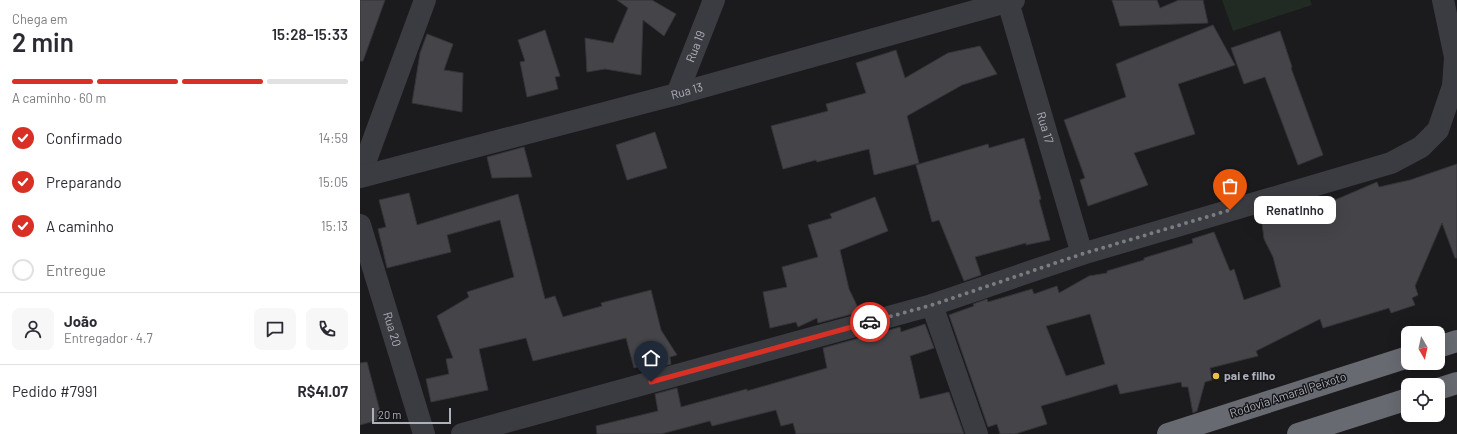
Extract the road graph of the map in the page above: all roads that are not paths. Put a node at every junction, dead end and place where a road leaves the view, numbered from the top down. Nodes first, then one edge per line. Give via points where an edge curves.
1 (425, 0) edge
2 (714, 0) edge
3 (1443, 0) edge
4 (1008, 1) edge
5 (677, 94) junction
6 (360, 176) edge
7 (360, 225) edge
8 (1082, 254) junction
9 (932, 305) junction
10 (1457, 341) edge
11 (1445, 345) edge
12 (1401, 359) edge
13 (1457, 383) edge
14 (1445, 387) edge
15 (1401, 402) edge
16 (1329, 430) edge
17 (424, 434) edge
18 (462, 434) edge
19 (977, 434) edge
20 (1168, 434) edge
21 (1298, 434) edge

1 - 6 street
2 - 5 street, Rua 19
3 - 8 street via 1455,57 1453,86 1438,130 1421,147 1391,163
4 - 5 street, Rua 13
4 - 8 street, Rua 17
5 - 6 street, Rua 13
7 - 17 street, Rua 20
8 - 9 street
9 - 18 street
9 - 19 street
10 - 11 highway
12 - 20 highway, Rodovia Amaral Peixoto
13 - 14 highway
15 - 16 highway
16 - 21 highway

